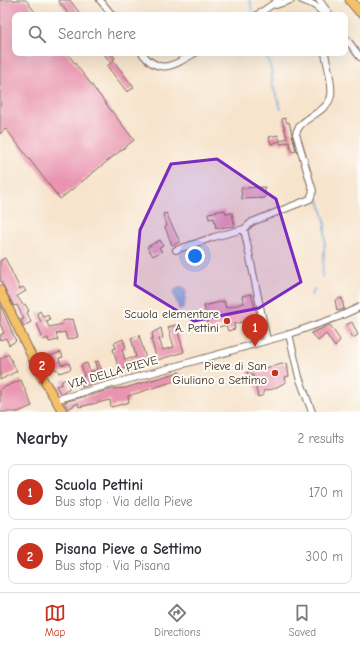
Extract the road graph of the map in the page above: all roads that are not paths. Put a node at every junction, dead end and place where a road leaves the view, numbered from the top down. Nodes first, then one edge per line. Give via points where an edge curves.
1 (100, 0) edge
2 (279, 0) edge
3 (291, 0) edge
4 (300, 0) edge
5 (319, 0) edge
6 (350, 0) edge
7 (357, 0) edge
8 (360, 3) edge
9 (272, 6) junction
10 (110, 12) edge
11 (262, 12) edge
12 (322, 12) edge
13 (328, 12) edge
14 (360, 12) edge
15 (348, 41) edge
16 (144, 56) edge
17 (190, 56) edge
18 (326, 56) edge
19 (360, 57) edge
20 (244, 229) junction
21 (176, 250) dead end
22 (0, 290) edge
23 (360, 307) edge
24 (289, 334) junction
25 (267, 340) junction
26 (55, 400) junction
27 (63, 412) edge
28 (312, 412) edge

1 - 10 street
2 - 9 street
3 - 9 street
4 - 12 street
5 - 13 street
6 - 14 highway
7 - 8 highway
9 - 11 street
15 - 19 street
16 - 17 street via 149,62 166,67
18 - 20 street via 331,87 330,98 296,134 313,196 252,222
20 - 21 street via 227,232
20 - 25 street
22 - 26 main road
23 - 24 street, VIA DELLA PIEVE via 338,318
24 - 25 street, VIA DELLA PIEVE
24 - 28 street via 299,376
25 - 26 street, VIA DELLA PIEVE
26 - 27 main road

